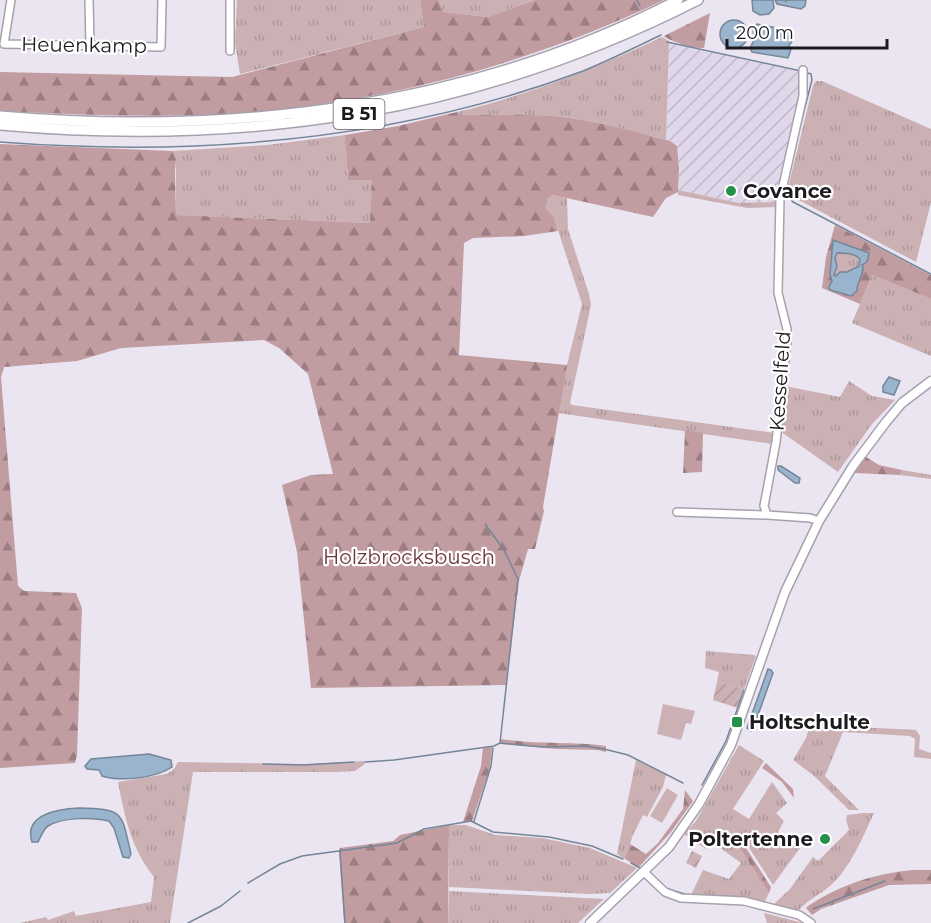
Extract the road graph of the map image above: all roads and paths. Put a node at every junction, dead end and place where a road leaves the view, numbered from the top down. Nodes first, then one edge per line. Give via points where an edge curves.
1 (11, 0) edge
2 (89, 0) edge
3 (162, 0) edge
4 (230, 0) edge
5 (678, 0) edge
6 (698, 0) edge
7 (90, 46) junction
8 (230, 51) dead end
9 (803, 72) dead end
10 (0, 116) edge
11 (0, 125) edge
12 (931, 381) edge
13 (677, 512) dead end
14 (767, 515) junction
15 (819, 521) junction
16 (644, 872) junction
17 (590, 923) edge
18 (811, 923) edge

1 - 7 street, Heuenkamp via 4,44
2 - 7 street
3 - 7 street, Heuenkamp via 160,47
4 - 8 street
5 - 10 highway, B 51 via 585,42 518,66 437,89 358,105 183,122
6 - 11 highway, B 51 via 603,44 521,75 359,114 184,131 83,131
9 - 14 street, Kesselfeld via 803,96 780,195 778,293 787,342 764,506
12 - 15 main road via 886,422
13 - 14 street
14 - 15 street
15 - 16 main road via 791,577 723,762 680,833
16 - 17 main road
16 - 18 street via 665,892 681,898 744,901 799,915

